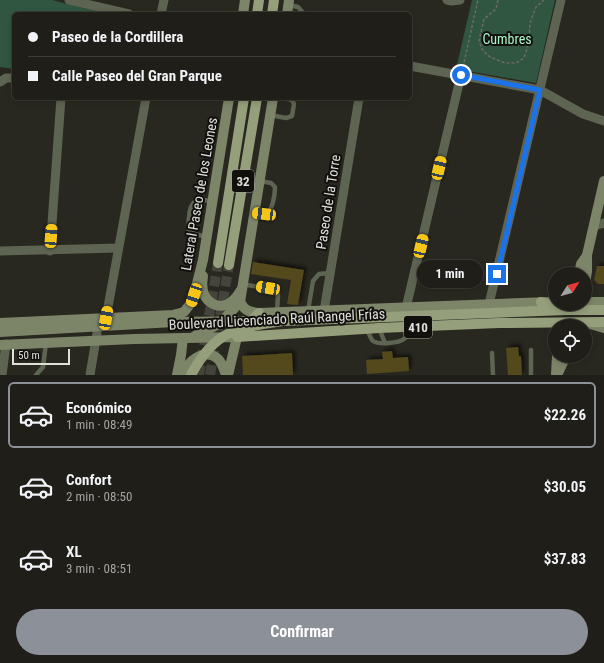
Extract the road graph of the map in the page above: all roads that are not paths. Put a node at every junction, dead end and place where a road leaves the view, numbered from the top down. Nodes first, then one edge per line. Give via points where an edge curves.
1 (69, 0) edge
2 (164, 0) edge
3 (245, 0) edge
4 (259, 0) edge
5 (275, 0) edge
6 (447, 0) edge
7 (460, 0) edge
8 (561, 0) edge
9 (86, 2) edge
10 (288, 6) edge
11 (122, 12) edge
12 (162, 12) edge
13 (243, 12) edge
14 (257, 12) edge
15 (272, 12) edge
16 (278, 12) edge
17 (302, 12) edge
18 (412, 66) edge
19 (461, 75) junction
20 (12, 78) edge
21 (0, 82) edge
22 (540, 90) junction
23 (61, 100) edge
24 (146, 100) edge
25 (229, 100) edge
26 (244, 100) edge
27 (257, 100) edge
28 (273, 100) edge
29 (292, 100) edge
30 (359, 100) edge
31 (270, 115) junction
32 (604, 121) edge
33 (260, 181) junction
34 (604, 181) edge
35 (212, 202) junction
36 (254, 213) junction
37 (604, 223) edge
38 (594, 226) junction
39 (207, 237) junction
40 (118, 248) junction
41 (0, 251) edge
42 (50, 251) junction
43 (587, 255) junction
44 (203, 260) junction
45 (218, 263) tunnel mouth
46 (229, 265) tunnel mouth
47 (580, 267) edge
48 (587, 267) edge
49 (330, 273) junction
50 (242, 287) junction
51 (240, 302) junction
52 (541, 302) junction
53 (548, 302) edge
54 (604, 302) edge
55 (489, 304) junction
56 (548, 304) edge
57 (592, 304) edge
58 (406, 308) junction
59 (592, 308) edge
60 (548, 310) edge
61 (604, 310) edge
62 (308, 311) junction
63 (324, 311) junction
64 (277, 312) junction
65 (259, 313) junction
66 (129, 316) junction
67 (106, 318) junction
68 (283, 321) junction
69 (604, 322) edge
70 (0, 323) edge
71 (592, 323) edge
72 (548, 324) edge
73 (592, 324) edge
74 (410, 327) junction
75 (379, 328) junction
76 (604, 328) edge
77 (367, 329) junction
78 (0, 332) edge
79 (262, 336) junction
80 (97, 337) junction
81 (187, 338) junction
82 (237, 338) junction
83 (134, 339) junction
84 (50, 342) junction
85 (385, 343) junction
86 (3, 344) edge
87 (531, 350) dead end
88 (492, 353) dead end
89 (557, 363) edge
90 (563, 363) edge
91 (4, 375) edge
92 (36, 375) edge
93 (90, 375) edge
94 (178, 375) edge
95 (181, 375) edge
96 (191, 375) edge
97 (227, 375) edge
98 (493, 375) edge
99 (531, 375) edge
100 (557, 375) edge

1 - 9 street
2 - 12 street
3 - 13 street
4 - 14 main road
5 - 15 main road
5 - 16 main road
6 - 7 street
8 - 22 street
9 - 11 street
10 - 17 lane via 298,7
18 - 19 street
19 - 22 street
19 - 58 street
20 - 21 street
22 - 32 street via 583,114
22 - 55 street
23 - 42 street
24 - 40 street
25 - 35 street, Lateral Paseo de los Leones
26 - 45 main road, 32
27 - 46 main road, 32
28 - 31 street
29 - 31 lane via 292,116 286,118
30 - 49 street, Paseo de la Torre
31 - 33 street
33 - 36 street
33 - 36 lane via 271,183 275,190 271,210 264,214
34 - 38 street
35 - 39 street, Lateral Paseo de los Leones
35 - 39 lane via 195,201 190,213 189,230
36 - 50 street
37 - 38 street
38 - 43 street
39 - 44 street, Lateral Paseo de los Leones
40 - 42 street
40 - 67 street
41 - 42 street
43 - 47 street
43 - 48 street
44 - 50 street via 203,291 214,305 229,304
44 - 66 street, Lateral Paseo de los Leones via 194,295 184,312
49 - 62 lane via 319,274 313,281
49 - 63 street, Paseo de la Torre
50 - 51 street
50 - 64 lane via 275,290 278,295
51 - 65 street via 246,310
51 - 81 street via 212,329
52 - 53 street
52 - 55 street
52 - 56 main road
54 - 57 main road
55 - 58 street
58 - 63 street
59 - 61 main road, Boulevard Licenciado Raúl Rangel Frías / 410
60 - 68 main road, Boulevard Licenciado Raúl Rangel Frías / 410
62 - 63 street
62 - 64 street
64 - 65 street
65 - 79 main road via 248,325 251,332
66 - 67 street, Lateral Paseo de los Leones
66 - 83 street via 122,331
67 - 70 street, Lateral Paseo de los Leones
67 - 80 street
68 - 78 street, Boulevard Licenciado Raúl Rangel Frías / 410 via 173,322
68 - 96 main road via 244,327 221,337 199,360
69 - 71 main road, Boulevard Licenciado Raúl Rangel Frías / 410
72 - 74 main road, Boulevard Licenciado Raúl Rangel Frías / 410
73 - 76 street
74 - 75 main road, Boulevard Licenciado Raúl Rangel Frías / 410
74 - 85 lane via 404,340
75 - 77 main road, Boulevard Licenciado Raúl Rangel Frías / 410
75 - 85 lane
77 - 79 main road, Boulevard Licenciado Raúl Rangel Frías / 410
77 - 85 lane via 374,341
79 - 82 main road, Boulevard Licenciado Raúl Rangel Frías / 410
80 - 83 street, Boulevard Licenciado Raúl Rangel Frías / 410
80 - 84 street, Boulevard Licenciado Raúl Rangel Frías via 94,335
80 - 93 street
81 - 82 street, Boulevard Licenciado Raúl Rangel Frías / 410
81 - 83 street, Boulevard Licenciado Raúl Rangel Frías / 410
81 - 94 street
82 - 97 street
84 - 86 street
84 - 92 lane via 43,367
86 - 91 street
87 - 99 lane
88 - 98 lane
89 - 100 street
90 - 100 street
95 - 97 street via 198,356 210,354 222,364

